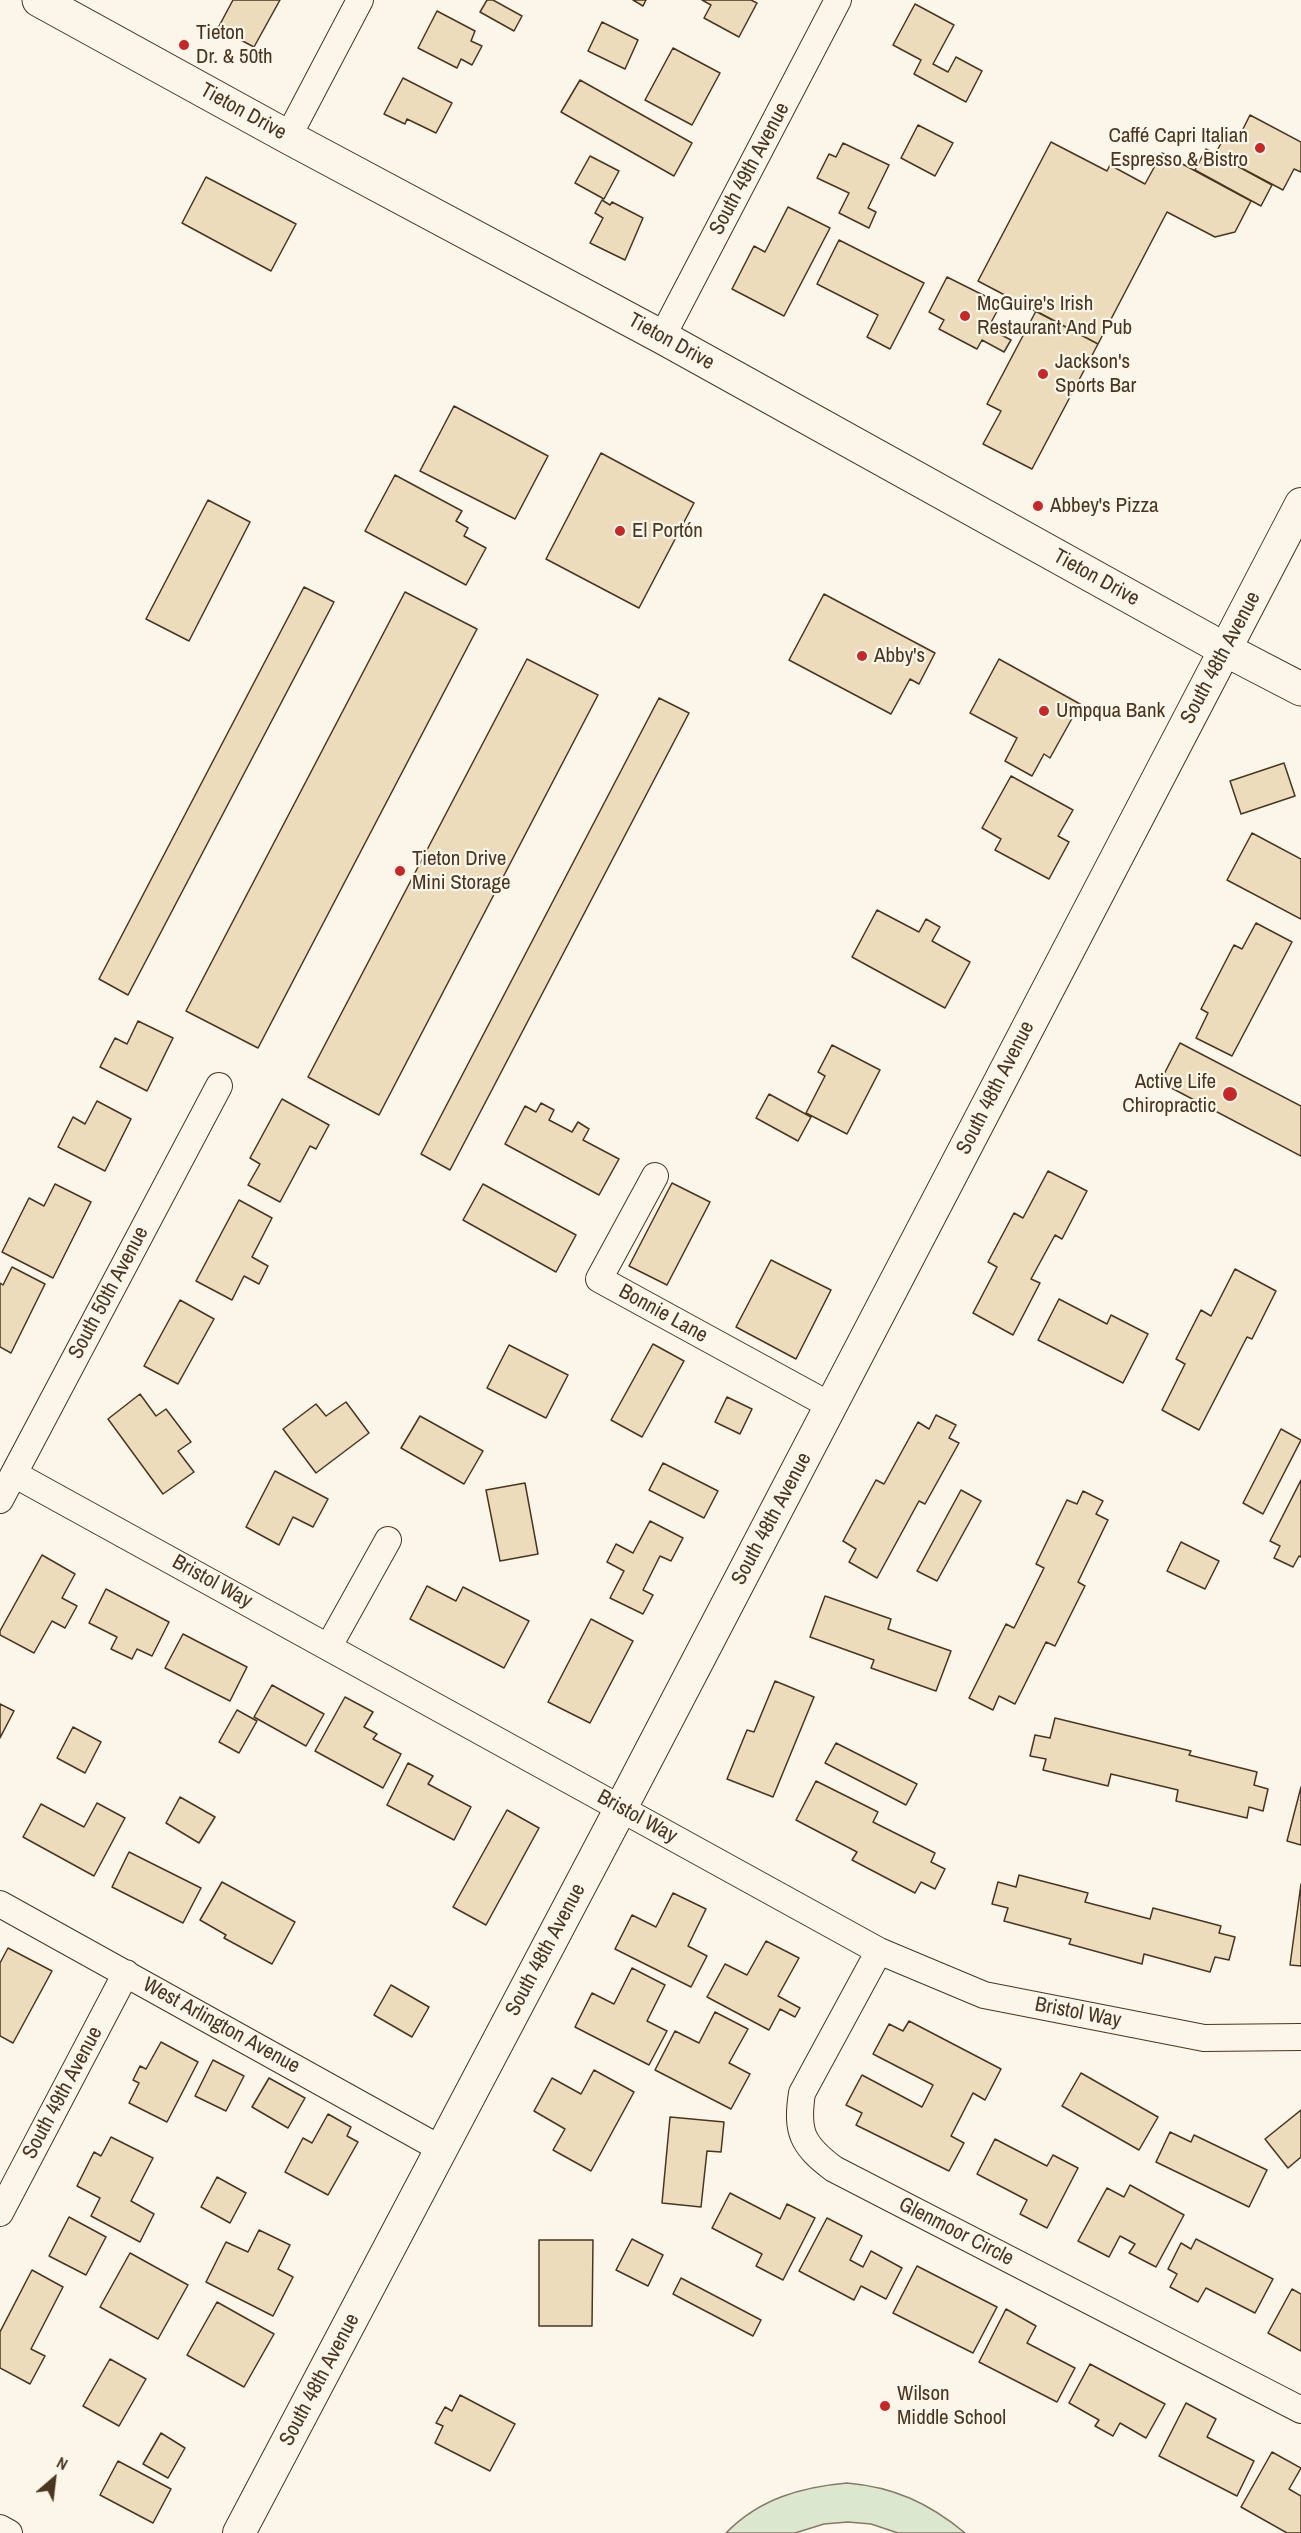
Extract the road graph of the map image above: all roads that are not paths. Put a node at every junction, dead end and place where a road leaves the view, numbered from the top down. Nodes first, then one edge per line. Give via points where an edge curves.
1 (39, 0) edge
2 (360, 0) edge
3 (838, 0) edge
4 (288, 137) junction
5 (662, 337) junction
6 (1301, 504) edge
7 (1226, 650) junction
8 (1301, 689) edge
9 (219, 1086) dead end
10 (655, 1176) dead end
11 (831, 1406) junction
12 (14, 1474) junction
13 (0, 1500) edge
14 (388, 1540) dead end
15 (329, 1646) junction
16 (621, 1808) junction
17 (0, 1904) edge
18 (879, 1950) junction
19 (126, 1974) junction
20 (1301, 2037) edge
21 (441, 2148) junction
22 (0, 2213) edge
23 (1301, 2410) edge
24 (0, 2528) edge
25 (9, 2533) edge
26 (239, 2533) edge

1 - 4 main road, Tieton Drive
2 - 4 street
3 - 5 street, South 49th Avenue
4 - 5 main road, Tieton Drive
5 - 7 main road, Tieton Drive
6 - 7 street, South 48th Avenue
7 - 8 main road, Tieton Drive
7 - 11 street, South 48th Avenue
9 - 12 street, South 50th Avenue
10 - 11 street, Bonnie Lane via 599,1279
11 - 16 street, South 48th Avenue
12 - 13 street, South 50th Avenue
12 - 15 street, Bristol Way
14 - 15 street
15 - 16 street, Bristol Way
16 - 18 street, Bristol Way
16 - 21 street, South 48th Avenue
17 - 19 street, West Arlington Avenue
18 - 20 street, Bristol Way via 984,1995 1204,2038
18 - 23 street, Glenmoor Circle via 802,2093 798,2117 812,2152 834,2169
19 - 21 street, West Arlington Avenue
19 - 22 street, South 49th Avenue
21 - 26 street, South 48th Avenue
24 - 25 street

